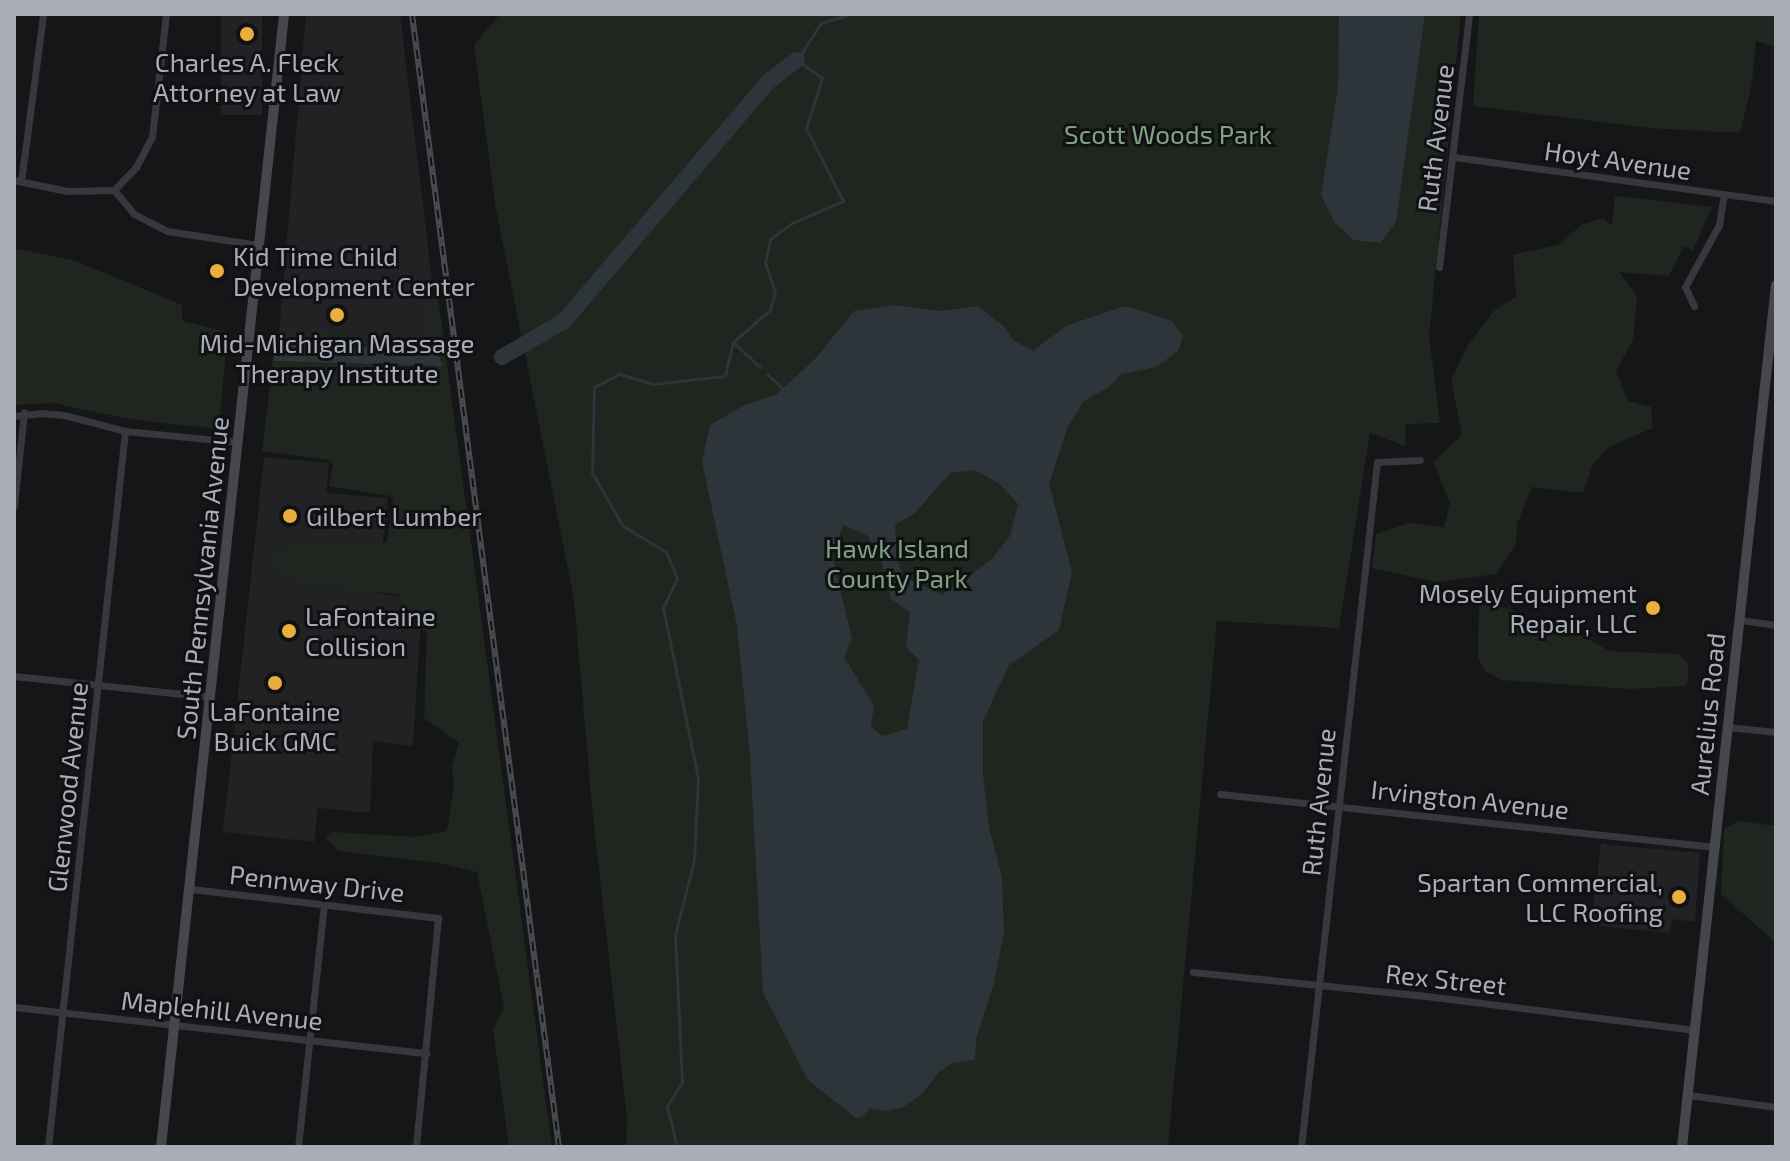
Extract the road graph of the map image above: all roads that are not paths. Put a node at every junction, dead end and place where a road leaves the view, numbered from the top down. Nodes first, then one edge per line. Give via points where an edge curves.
1 (43, 14) edge
2 (166, 14) edge
3 (284, 14) edge
4 (1469, 14) edge
5 (1454, 157) junction
6 (18, 181) edge
7 (114, 190) junction
8 (1724, 195) junction
9 (1776, 201) edge
10 (259, 245) junction
11 (1439, 267) dead end
12 (1776, 285) edge
13 (1694, 306) dead end
14 (1771, 373) edge
15 (24, 413) junction
16 (14, 416) edge
17 (125, 431) junction
18 (238, 442) junction
19 (1420, 460) dead end
20 (14, 506) edge
21 (1740, 620) junction
22 (1776, 625) edge
23 (14, 676) edge
24 (98, 685) junction
25 (211, 697) junction
26 (1728, 727) junction
27 (1776, 732) edge
28 (1220, 794) dead end
29 (1337, 804) junction
30 (1715, 847) junction
31 (191, 889) junction
32 (324, 905) junction
33 (1193, 972) dead end
34 (1318, 985) junction
35 (14, 1007) edge
36 (63, 1012) junction
37 (176, 1025) junction
38 (1695, 1030) junction
39 (310, 1040) junction
40 (426, 1053) junction
41 (1688, 1095) junction
42 (1776, 1107) edge
43 (48, 1147) edge
44 (161, 1147) edge
45 (298, 1147) edge
46 (416, 1147) edge
47 (1301, 1147) edge
48 (1682, 1147) edge

1 - 6 street
2 - 7 street via 152,137 136,167
3 - 10 main road, South Pennsylvania Avenue
4 - 5 street, Ruth Avenue
5 - 8 street, Hoyt Avenue
5 - 11 street, Ruth Avenue
6 - 7 street via 67,191
7 - 10 street via 134,214 167,231
8 - 9 street, Hoyt Avenue
8 - 13 street via 1719,225 1685,287
10 - 18 main road, South Pennsylvania Avenue
12 - 14 main road, Aurelius Road
14 - 21 main road, Aurelius Road
15 - 16 street
15 - 17 street via 64,415
15 - 20 street
17 - 18 street
17 - 24 street, Glenwood Avenue
18 - 25 main road, South Pennsylvania Avenue
19 - 29 street, Ruth Avenue via 1377,462
21 - 22 street
21 - 26 main road, Aurelius Road
23 - 24 street
24 - 25 street
24 - 36 street, Glenwood Avenue
25 - 31 main road, South Pennsylvania Avenue
26 - 27 street
26 - 30 main road, Aurelius Road
28 - 29 street, Irvington Avenue
29 - 30 street, Irvington Avenue
29 - 34 street, Ruth Avenue
30 - 38 main road, Aurelius Road
31 - 32 street, Pennway Drive
31 - 37 main road, South Pennsylvania Avenue
32 - 39 street
32 - 40 street, Pennway Drive via 438,918
33 - 34 street, Rex Street
34 - 38 street, Rex Street
34 - 47 street, Ruth Avenue
35 - 36 street, Maplehill Avenue
36 - 37 street, Maplehill Avenue
36 - 43 street, Glenwood Avenue
37 - 39 street, Maplehill Avenue
37 - 44 main road, South Pennsylvania Avenue
38 - 41 main road, Aurelius Road
39 - 40 street, Maplehill Avenue
39 - 45 street
40 - 46 street
41 - 42 street
41 - 48 main road, Aurelius Road

